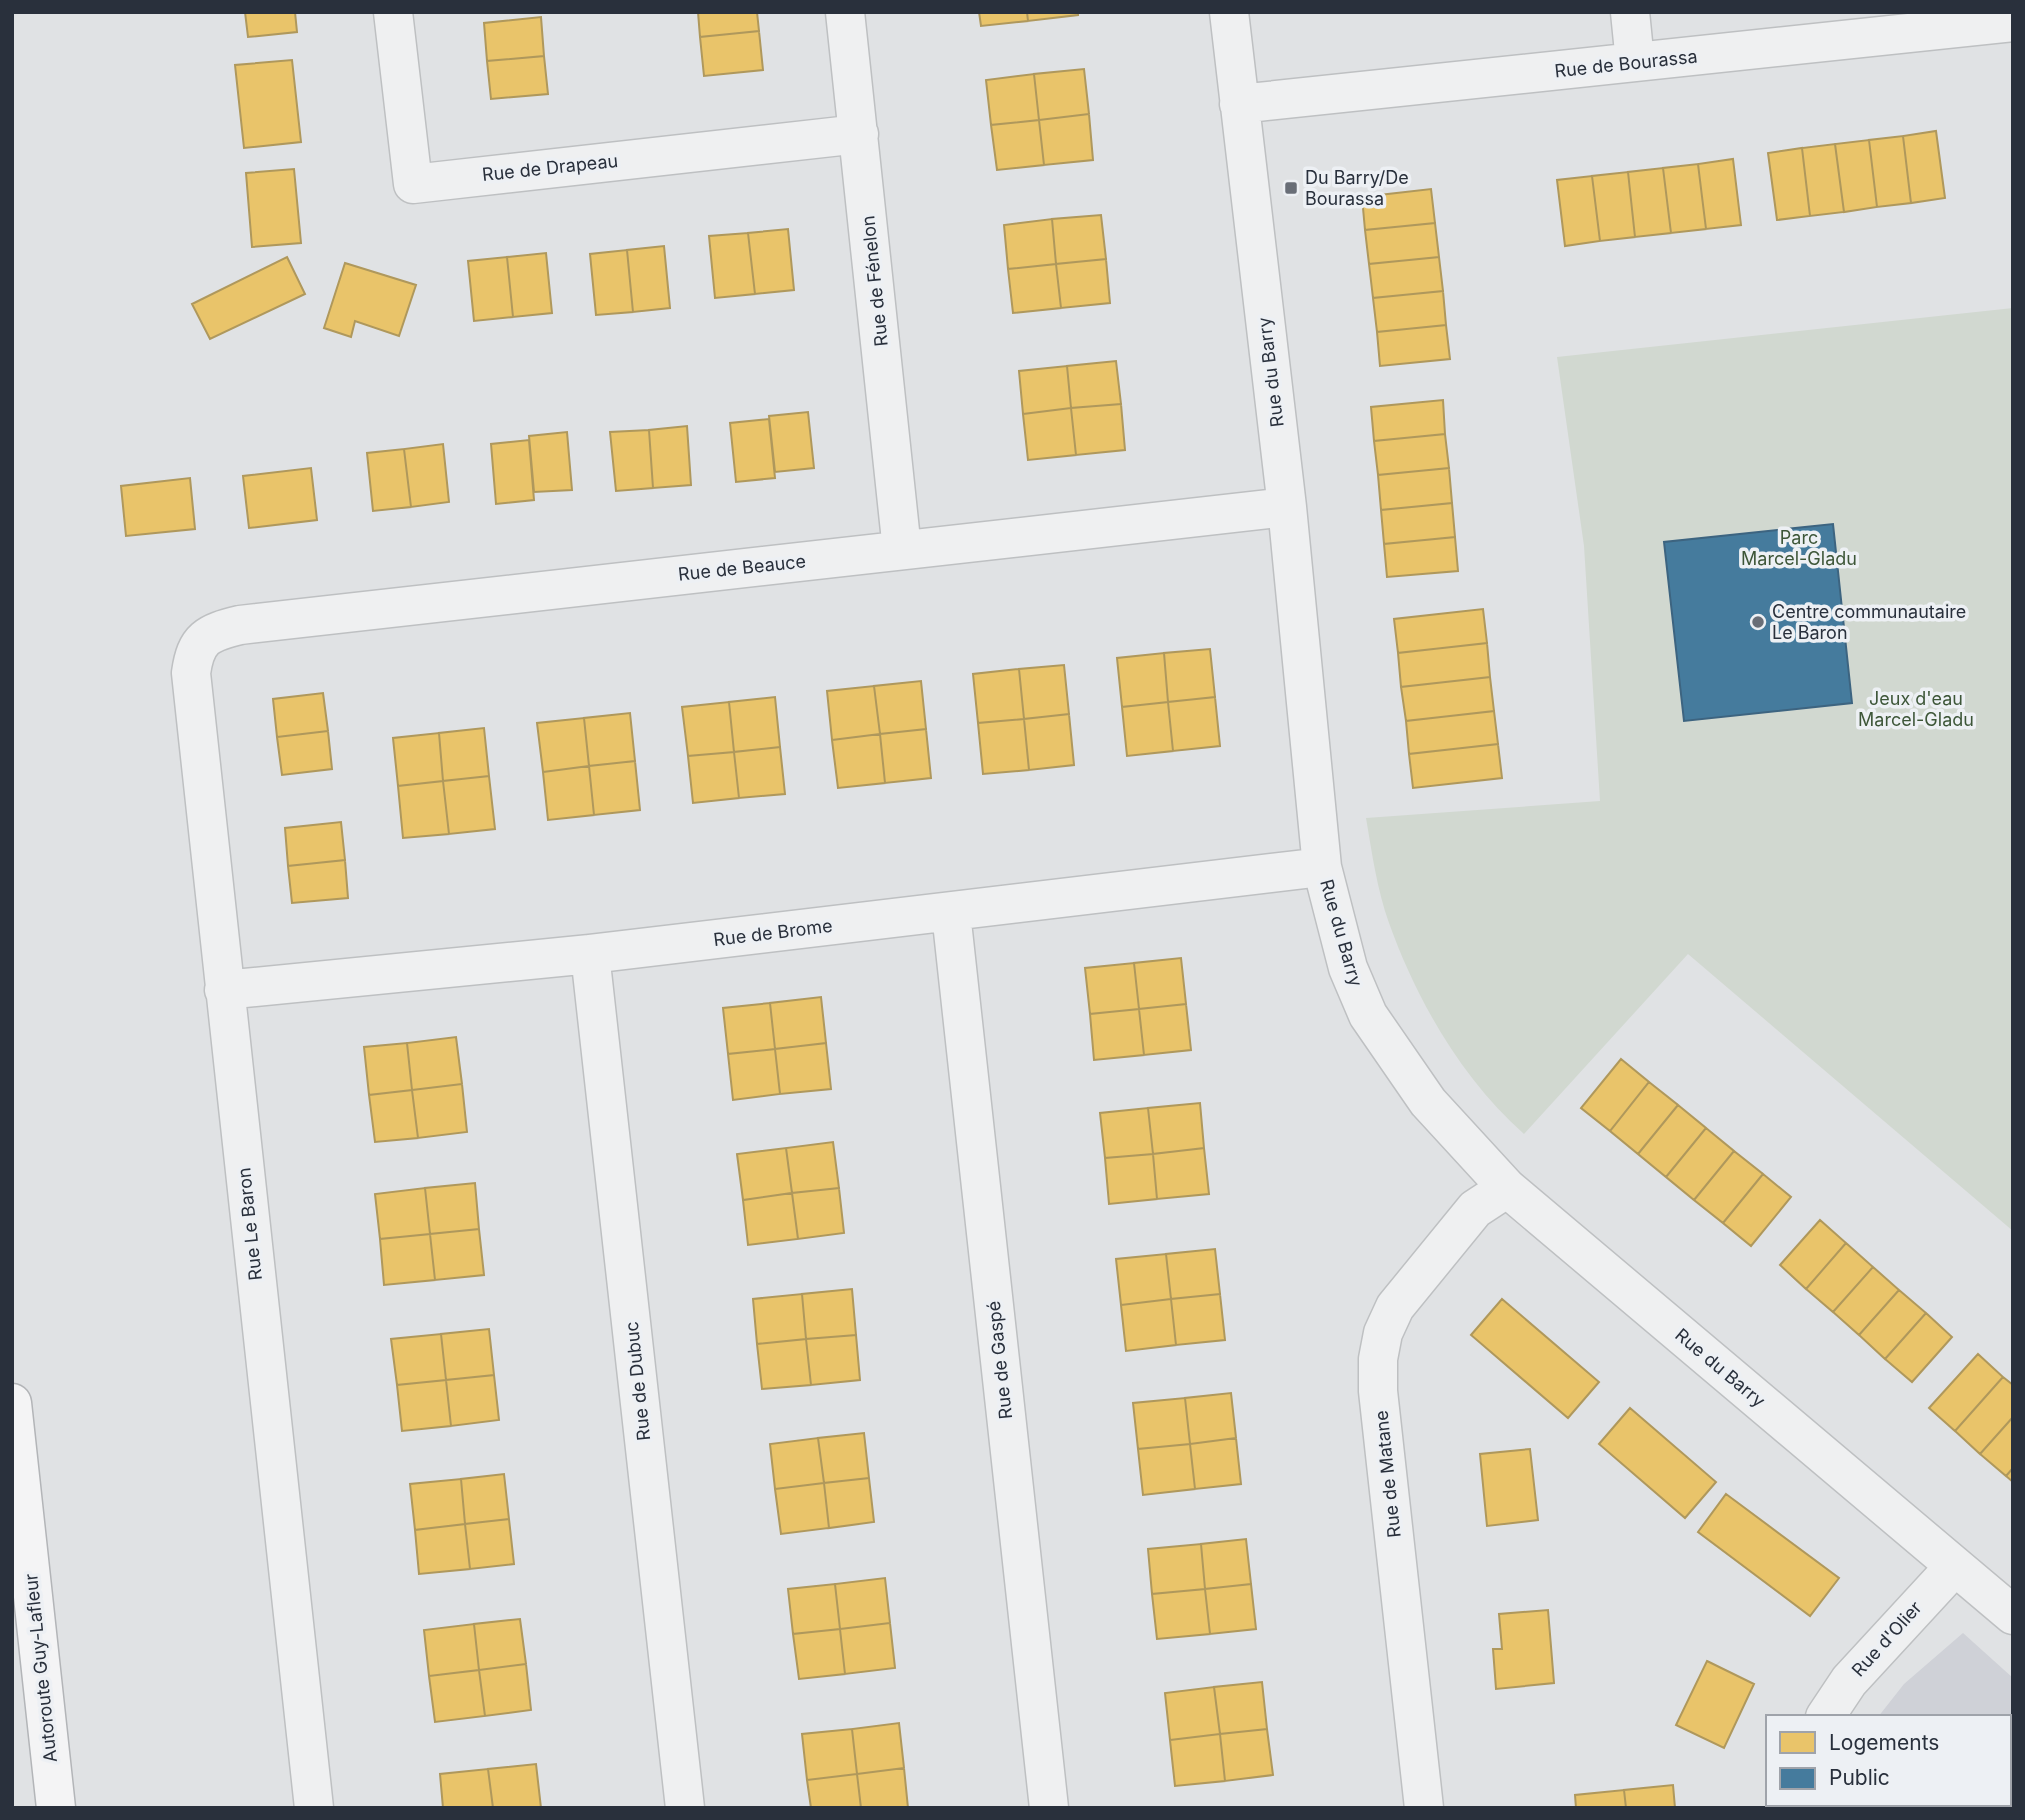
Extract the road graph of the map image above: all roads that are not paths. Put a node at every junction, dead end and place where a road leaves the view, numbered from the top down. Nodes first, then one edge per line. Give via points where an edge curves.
1 (393, 12) edge
2 (845, 12) edge
3 (1229, 12) edge
4 (1630, 12) edge
5 (2013, 22) edge
6 (1635, 62) junction
7 (1240, 104) junction
8 (859, 134) junction
9 (1287, 507) junction
10 (902, 550) junction
11 (201, 641) joint
12 (1322, 867) junction
13 (951, 913) junction
14 (590, 954) junction
15 (224, 990) junction
16 (1507, 1188) junction
17 (12, 1404) edge
18 (1955, 1566) junction
19 (2013, 1615) edge
20 (1826, 1715) edge
21 (56, 1808) edge
22 (314, 1808) edge
23 (685, 1808) edge
24 (1049, 1808) edge
25 (1424, 1808) edge

1 - 8 street, Rue de Drapeau via 413,184
2 - 8 street, Rue de Fénelon
3 - 7 street, Rue du Barry
4 - 6 street
5 - 6 street, Rue de Bourassa
6 - 7 street, Rue de Bourassa
7 - 9 street, Rue du Barry
8 - 10 street, Rue de Fénelon
9 - 10 street, Rue de Beauce
9 - 12 street, Rue du Barry
10 - 11 street, Rue de Beauce via 240,625 216,631
11 - 15 street, Rue Le Baron via 191,673
12 - 13 street, Rue de Brome
12 - 16 street, Rue du Barry via 1348,968 1368,1015 1428,1102
13 - 14 street, Rue de Brome
13 - 24 street, Rue de Gaspé
14 - 15 street, Rue de Brome
14 - 23 street, Rue de Dubuc
15 - 22 street, Rue Le Baron
16 - 18 street, Rue du Barry
16 - 25 street, Rue de Matane via 1475,1209 1395,1307 1378,1359
17 - 21 highway, Autoroute Guy-Lafleur
18 - 19 street, Rue du Barry
18 - 20 street, Rue d'Olier via 1849,1681

